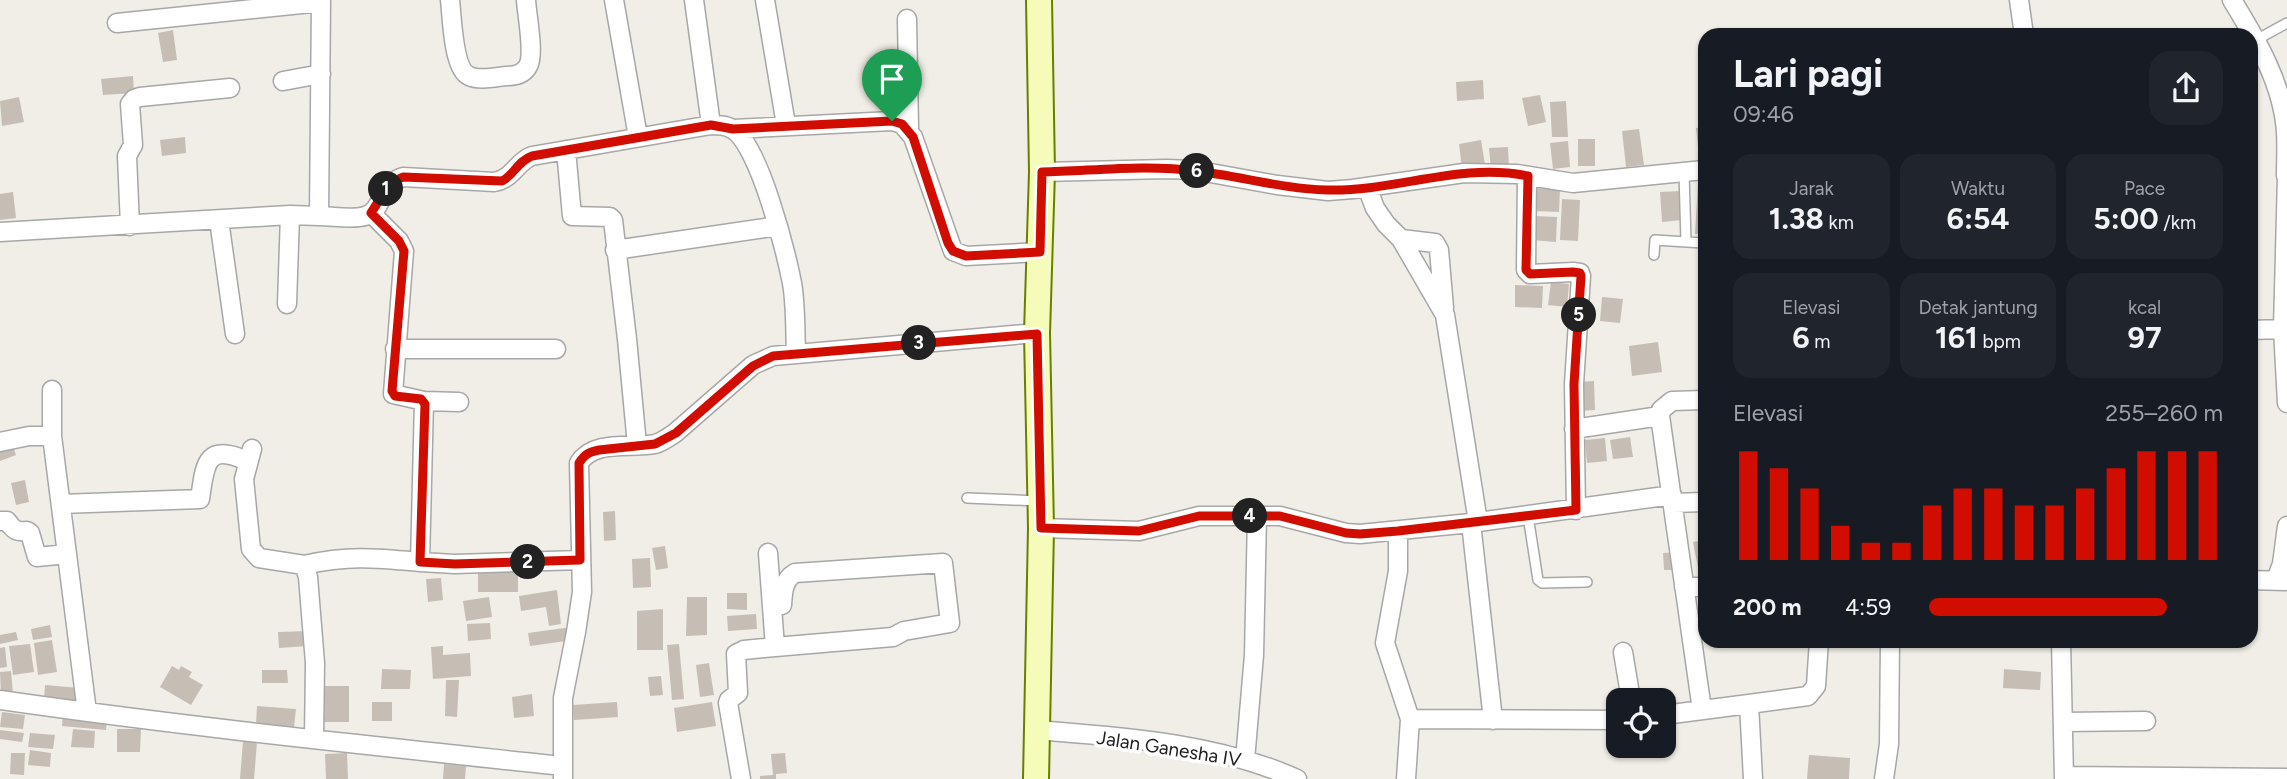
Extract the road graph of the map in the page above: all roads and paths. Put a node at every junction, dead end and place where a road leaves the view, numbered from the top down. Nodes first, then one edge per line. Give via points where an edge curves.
1 (450, 0) edge
2 (526, 0) edge
3 (614, 0) edge
4 (694, 0) edge
5 (765, 0) edge
6 (1039, 0) edge
7 (2020, 0) edge
8 (2232, 0) edge
9 (321, 1) edge
10 (907, 19) dead end
11 (117, 23) dead end
12 (2287, 23) edge
13 (2023, 28) edge
14 (2249, 28) edge
15 (2258, 39) edge
16 (2258, 45) edge
17 (321, 74) junction
18 (283, 81) dead end
19 (230, 88) dead end
20 (711, 125) junction
21 (786, 125) junction
22 (733, 129) junction
23 (909, 129) junction
24 (638, 138) junction
25 (566, 150) junction
26 (1698, 171) edge
27 (1042, 172) junction
28 (1684, 172) junction
29 (1528, 176) junction
30 (2287, 176) edge
31 (1367, 187) junction
32 (371, 213) junction
33 (290, 215) junction
34 (319, 215) junction
35 (219, 220) junction
36 (130, 226) junction
37 (778, 226) junction
38 (0, 232) edge
39 (1401, 239) junction
40 (1686, 242) junction
41 (1698, 243) edge
42 (615, 250) junction
43 (1040, 252) junction
44 (1654, 256) dead end
45 (287, 304) dead end
46 (1445, 315) junction
47 (2258, 330) edge
48 (2283, 330) junction
49 (235, 334) dead end
50 (1037, 334) junction
51 (396, 349) junction
52 (556, 349) dead end
53 (796, 354) junction
54 (52, 390) dead end
55 (1698, 400) edge
56 (424, 401) junction
57 (459, 402) dead end
58 (2287, 402) edge
59 (1660, 416) junction
60 (1574, 429) junction
61 (52, 436) junction
62 (0, 442) edge
63 (637, 445) junction
64 (967, 498) dead end
65 (1672, 499) junction
66 (1040, 501) junction
67 (1698, 501) edge
68 (61, 504) junction
69 (1576, 510) junction
70 (1257, 516) junction
71 (1528, 516) junction
72 (0, 521) edge
73 (1475, 522) junction
74 (2287, 526) edge
75 (1041, 528) junction
76 (1398, 531) junction
77 (768, 553) dead end
78 (67, 554) junction
79 (580, 560) junction
80 (420, 562) junction
81 (304, 565) junction
82 (2258, 580) edge
83 (2282, 580) edge
84 (1587, 582) dead end
85 (1684, 587) junction
86 (1698, 587) edge
87 (773, 606) junction
88 (775, 647) junction
89 (1818, 648) edge
90 (1891, 648) edge
91 (2061, 648) edge
92 (1623, 652) dead end
93 (1629, 688) edge
94 (0, 700) edge
95 (1749, 704) junction
96 (1702, 710) junction
97 (88, 712) junction
98 (1676, 713) edge
99 (1410, 719) junction
100 (1493, 720) junction
101 (1606, 720) edge
102 (2146, 721) dead end
103 (2063, 722) junction
104 (1037, 730) junction
105 (314, 739) junction
106 (1245, 760) junction
107 (563, 772) edge
108 (2064, 778) edge
109 (2287, 778) edge
110 (741, 779) edge
111 (1036, 779) edge
112 (1297, 779) edge
113 (1406, 779) edge
114 (1753, 779) edge
115 (1884, 779) edge

1 - 2 street via 458,59 473,78 514,76 527,68
3 - 24 street
4 - 20 street
5 - 21 street
6 - 27 street
7 - 13 street
8 - 14 street
9 - 11 street
9 - 17 street
10 - 23 street
12 - 15 lane
16 - 30 street via 2282,108
17 - 18 street
17 - 34 street
19 - 36 street via 140,97 130,104
20 - 22 street
20 - 24 street
21 - 22 street
21 - 23 street via 892,121
22 - 37 street via 750,150
23 - 43 street via 953,251 966,256
24 - 25 street
25 - 32 street via 526,158 502,181 403,177 390,183
25 - 42 street via 572,216 612,218
26 - 28 street
27 - 31 street via 1194,170 1303,189
27 - 43 street
28 - 29 street via 1573,183
28 - 40 lane
29 - 31 street via 1464,173
29 - 60 street via 1526,270 1530,274 1573,272 1581,276
30 - 48 street
31 - 39 street via 1382,219
32 - 34 street via 361,217
32 - 51 street via 404,251
33 - 34 street
33 - 35 street
33 - 45 street
35 - 36 street
35 - 49 street
36 - 38 street
37 - 42 street
37 - 53 street via 792,286
39 - 46 street
39 - 46 street via 1435,243
40 - 41 lane
40 - 44 lane via 1655,240
42 - 63 street
43 - 50 street
46 - 73 street
47 - 48 street
48 - 58 street
50 - 53 street
50 - 66 street
51 - 52 street
51 - 56 street via 393,394
53 - 63 street via 762,360 676,433 655,444
54 - 61 street
55 - 59 street via 1672,401
56 - 57 street
56 - 80 street
59 - 60 street
59 - 65 street
60 - 69 street
61 - 62 street
61 - 68 street
63 - 79 street via 591,452 579,463
64 - 66 lane
65 - 67 street
65 - 69 street
65 - 85 street
66 - 75 street
68 - 78 street
68 - 81 street via 200,499 205,466 211,458 249,455 244,479 253,554
69 - 71 street
70 - 75 street via 1199,516 1139,531
70 - 76 street via 1280,516 1338,531
70 - 106 street via 1254,655
71 - 73 street
71 - 84 lane via 1538,580
72 - 78 street via 30,533 37,557
73 - 76 street
73 - 100 street
74 - 83 street
75 - 104 street
76 - 99 street via 1398,571 1385,643
77 - 87 street
78 - 97 street
79 - 80 street
79 - 107 street via 582,592 563,698
80 - 81 street via 356,557
81 - 105 street via 315,663
82 - 83 street
85 - 86 street
85 - 96 street
87 - 88 street
87 - 88 street via 782,605 787,579 795,573 943,563 950,623 893,637
88 - 110 street via 736,654 738,693 728,701
89 - 95 street via 1814,691 1802,698
90 - 115 street
91 - 103 street
92 - 93 street
94 - 97 street
95 - 96 street
95 - 114 street
96 - 98 street
97 - 105 street
99 - 100 street
99 - 113 street
100 - 101 street
102 - 103 street
103 - 108 street
104 - 106 street, Jalan Ganesha IV via 1124,738
104 - 111 street
105 - 107 street
106 - 112 street, Jalan Ganesha IV
108 - 109 street

